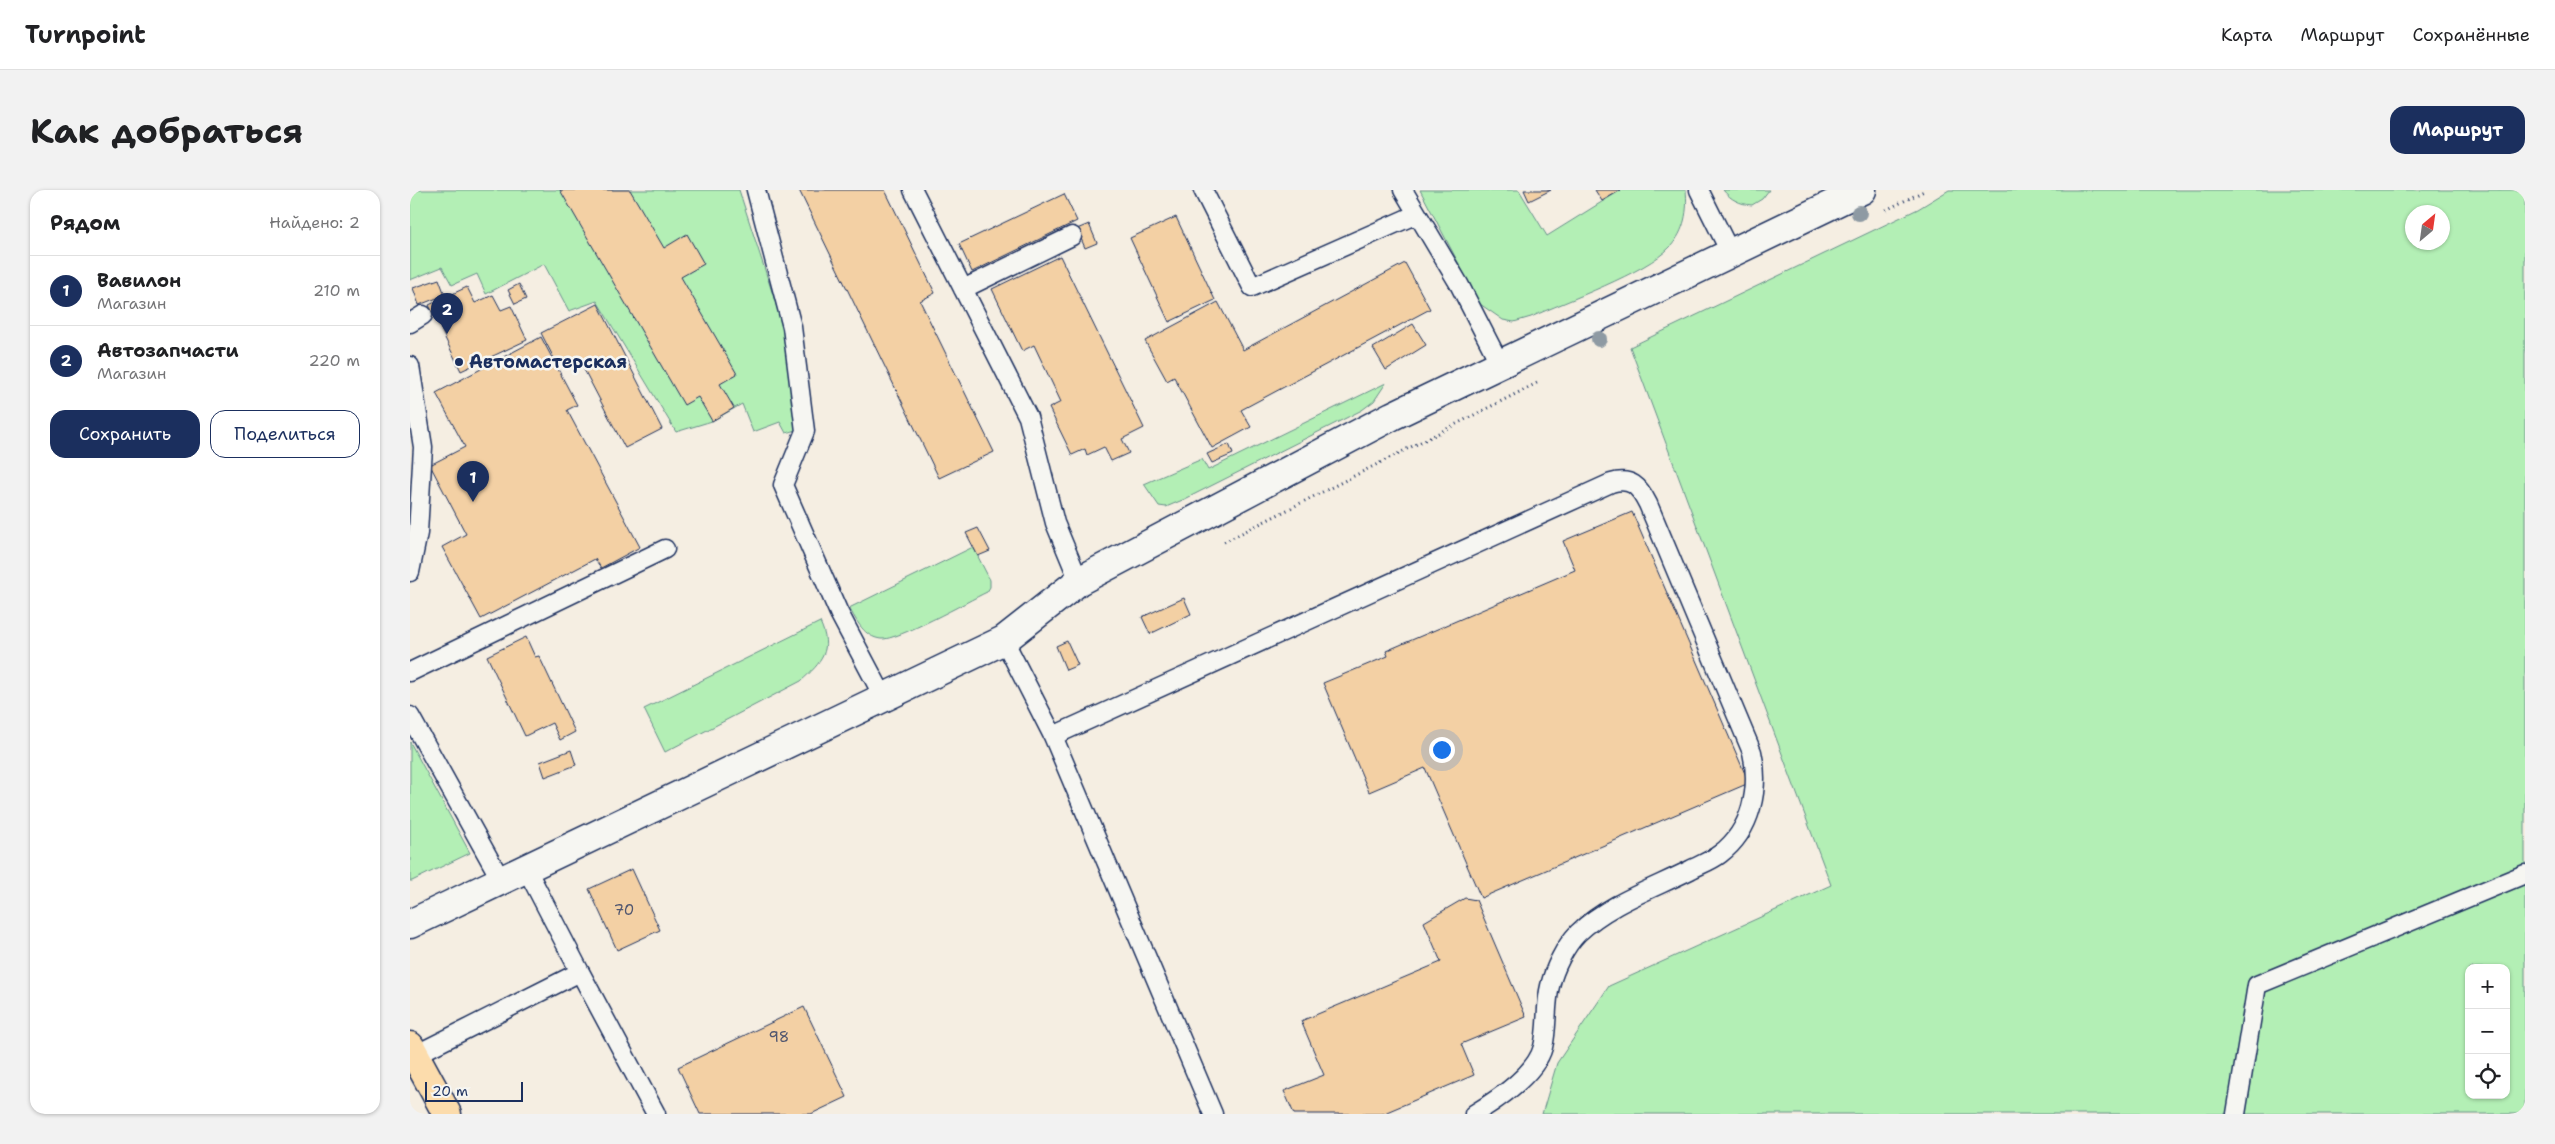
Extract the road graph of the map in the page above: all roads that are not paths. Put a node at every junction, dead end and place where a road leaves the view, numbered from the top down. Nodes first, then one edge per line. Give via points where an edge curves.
1 (756, 190) edge
2 (913, 190) edge
3 (1203, 190) edge
4 (1403, 190) edge
5 (1698, 190) edge
6 (1862, 190) edge
7 (1418, 214) junction
8 (1072, 236) dead end
9 (1731, 254) junction
10 (963, 289) junction
11 (1500, 364) junction
12 (410, 366) edge
13 (665, 549) dead end
14 (410, 572) edge
15 (1079, 581) junction
16 (1004, 640) junction
17 (410, 672) edge
18 (884, 698) junction
19 (410, 716) edge
20 (1053, 736) junction
21 (526, 868) junction
22 (2525, 874) edge
23 (501, 880) junction
24 (410, 924) edge
25 (580, 972) junction
26 (412, 1050) edge
27 (447, 1114) edge
28 (656, 1114) edge
29 (1213, 1114) edge
30 (1474, 1114) edge
31 (2236, 1114) edge

1 - 18 lane via 792,326 805,430 783,486 839,613
2 - 10 lane
3 - 7 lane via 1252,287
4 - 7 lane
5 - 9 lane
6 - 9 street
7 - 11 lane
8 - 10 lane
9 - 11 street
10 - 15 lane via 1028,417 1055,523
11 - 15 street via 1392,416
12 - 14 lane via 423,448 418,533
13 - 17 lane
15 - 16 street
16 - 18 street
16 - 20 lane
18 - 21 street
19 - 23 lane
20 - 29 lane
20 - 30 lane via 1611,483 1632,482 1642,491 1648,504 1752,752 1756,788 1751,809 1741,830 1720,854 1594,918 1575,937 1562,956 1550,986 1543,1048 1529,1070 1508,1092
21 - 23 street
21 - 25 lane
22 - 31 lane via 2257,985
23 - 24 street
25 - 26 lane
25 - 28 lane
26 - 27 main road

